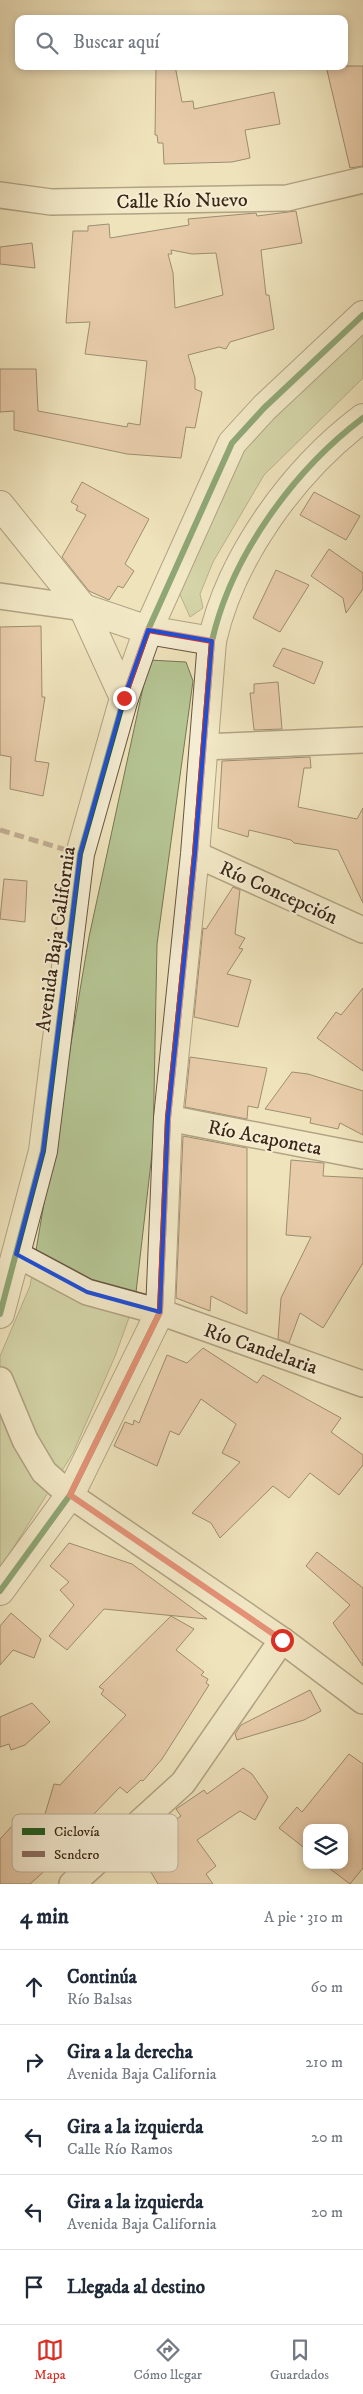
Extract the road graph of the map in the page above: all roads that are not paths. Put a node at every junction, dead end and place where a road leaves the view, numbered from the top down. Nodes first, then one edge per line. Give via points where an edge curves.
1 (363, 180) edge
2 (0, 195) edge
3 (363, 315) edge
4 (363, 418) edge
5 (0, 505) edge
6 (0, 596) edge
7 (83, 608) junction
8 (148, 630) junction
9 (212, 641) junction
10 (124, 698) junction
11 (363, 740) edge
12 (204, 747) junction
13 (195, 854) junction
14 (363, 930) edge
15 (168, 1118) junction
16 (363, 1156) edge
17 (16, 1254) junction
18 (160, 1312) junction
19 (0, 1314) edge
20 (0, 1380) edge
21 (363, 1384) edge
22 (70, 1495) junction
23 (0, 1591) edge
24 (282, 1640) junction
25 (363, 1701) edge
26 (149, 1814) edge
27 (85, 1872) edge
28 (72, 1884) edge

1 - 2 street, Calle Río Nuevo via 287,198 51,202
3 - 8 street, Avenida Baja California via 264,408 232,443
4 - 9 street via 346,431 277,503 246,553 218,615
5 - 7 street
6 - 7 street
7 - 8 street
7 - 10 street
8 - 9 street
8 - 10 street, Avenida Baja California
9 - 12 street
10 - 17 street, Avenida Baja California via 80,854 43,1151
11 - 12 street
12 - 13 street
13 - 14 street, Río Concepción
13 - 15 street
15 - 16 street, Río Acaponeta
15 - 18 street
17 - 18 street, Río Candelaria via 88,1292
17 - 19 street, Avenida Baja California
18 - 21 street, Río Candelaria
18 - 22 street
20 - 22 street via 25,1440 44,1472
22 - 23 street
22 - 24 street
24 - 25 street
24 - 26 street via 183,1783
27 - 28 street

